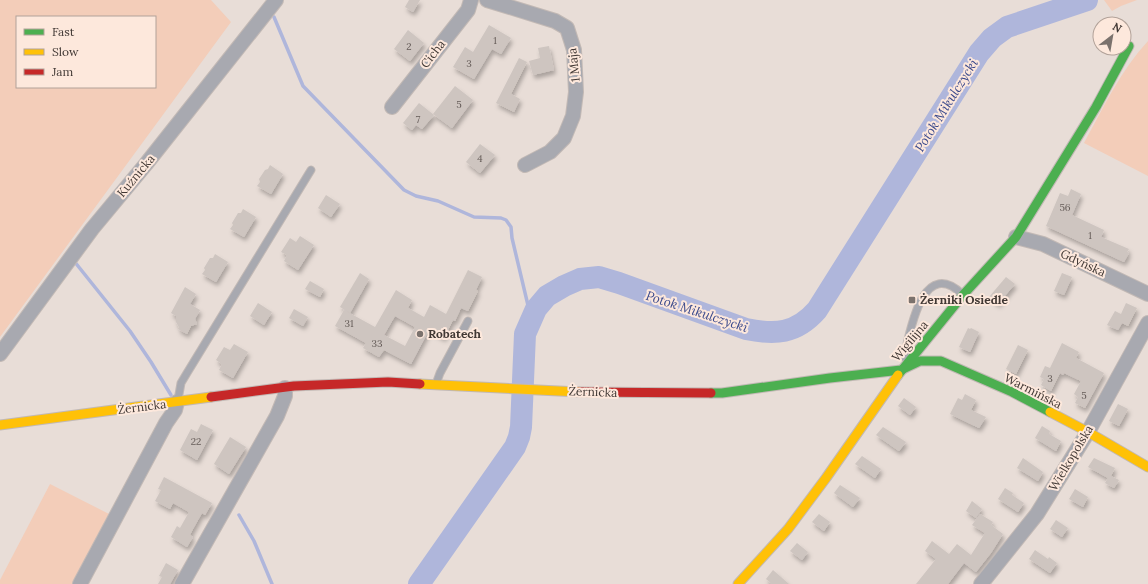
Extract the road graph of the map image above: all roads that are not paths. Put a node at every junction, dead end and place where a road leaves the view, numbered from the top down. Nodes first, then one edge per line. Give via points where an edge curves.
1 (276, 0) edge
2 (470, 0) edge
3 (486, 0) edge
4 (1124, 56) edge
5 (392, 107) dead end
6 (525, 165) dead end
7 (311, 170) dead end
8 (1016, 237) junction
9 (1148, 294) edge
10 (963, 295) junction
11 (468, 321) dead end
12 (1148, 323) edge
13 (0, 354) edge
14 (901, 370) junction
15 (436, 384) junction
16 (285, 388) junction
17 (177, 402) junction
18 (0, 425) edge
19 (1088, 432) junction
20 (1148, 467) edge
21 (80, 584) edge
22 (182, 584) edge
23 (738, 584) edge
24 (981, 584) edge

1 - 13 street, Kuźnicka via 92,229
2 - 5 street, Cicha via 468,10
3 - 6 street, 1 Maja via 555,21 567,28 574,50 576,92 573,116 564,138 550,152
4 - 8 street, Wigilijna via 1096,107
7 - 17 lane via 181,383
8 - 9 street, Gdyńska via 1043,244
8 - 10 street, Wigilijna
10 - 14 street, Wigilijna
10 - 14 lane via 955,287 944,283 932,286 923,296 914,314
11 - 15 lane
12 - 19 street, Wielkopolska
14 - 15 street, Żernicka via 722,393 543,391
14 - 19 street, Warmińska via 920,361 940,361 1012,392
14 - 23 street, Wigilijna via 788,529
15 - 16 street, Żernicka via 345,383
16 - 17 street, Żernicka
16 - 22 street via 285,396 277,416
17 - 18 street, Żernicka
17 - 21 street
19 - 20 street, Warmińska
19 - 24 street, Wielkopolska via 1038,514

